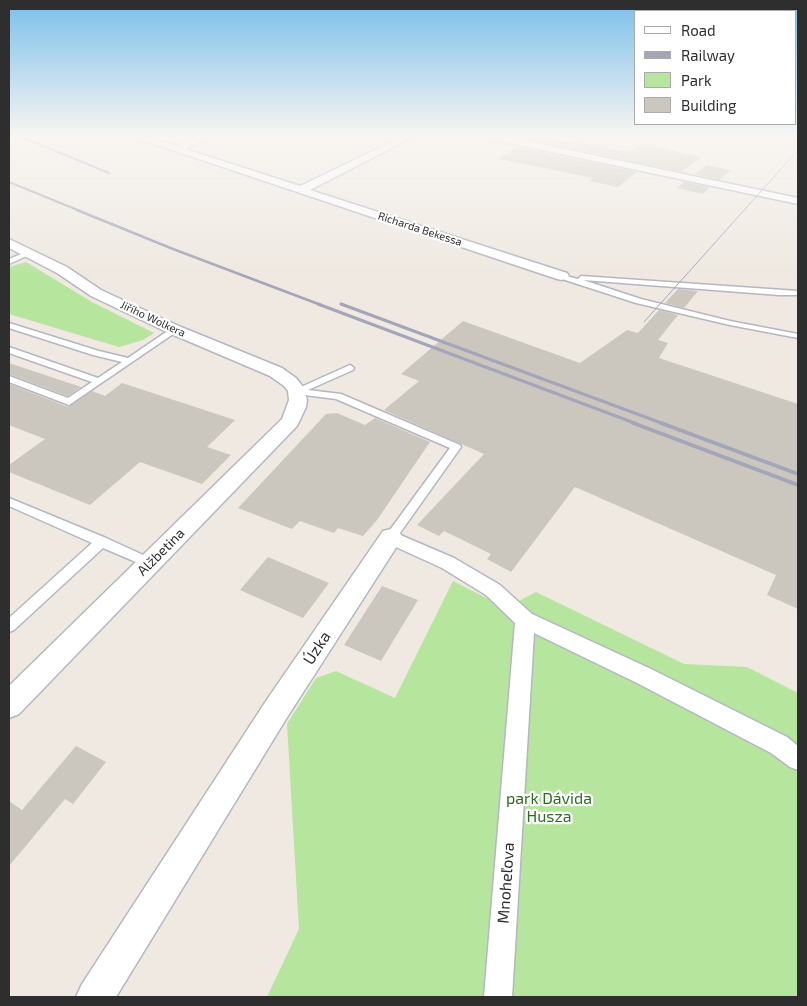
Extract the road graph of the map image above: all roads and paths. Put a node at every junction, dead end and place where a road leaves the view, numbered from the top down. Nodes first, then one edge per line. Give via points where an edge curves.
1 (280, 183) edge
2 (315, 183) edge
3 (712, 183) edge
4 (301, 190) junction
5 (798, 201) edge
6 (9, 243) edge
7 (29, 253) junction
8 (9, 262) edge
9 (562, 276) junction
10 (798, 293) edge
11 (9, 326) edge
12 (175, 330) junction
13 (798, 336) edge
14 (9, 350) edge
15 (129, 361) junction
16 (350, 368) dead end
17 (9, 379) edge
18 (99, 382) junction
19 (297, 391) junction
20 (9, 502) edge
21 (391, 537) junction
22 (102, 541) junction
23 (150, 563) junction
24 (525, 620) junction
25 (9, 626) edge
26 (9, 705) edge
27 (798, 759) edge
28 (95, 997) edge
29 (498, 997) edge

1 - 4 street, Richarda Bekessa
2 - 4 street
3 - 5 street
4 - 9 street, Richarda Bekessa
6 - 7 street, Jiřího Wolkera
7 - 8 lane
7 - 12 street, Jiřího Wolkera via 96,293
9 - 10 lane
9 - 13 lane via 639,302
11 - 15 lane
12 - 15 lane
12 - 19 street, Jiřího Wolkera via 276,372
14 - 18 lane
15 - 18 lane
16 - 19 lane
17 - 18 lane via 69,402
19 - 21 lane, Úzka via 338,396 456,447
19 - 23 street, Alžbetina via 297,407 290,422
20 - 22 lane
21 - 24 street via 448,563 493,590
21 - 28 street, Úzka via 276,710
22 - 23 lane
22 - 25 lane
23 - 26 street, Alžbetina
24 - 27 street via 644,676 779,745
24 - 29 street, Mnoheľova

